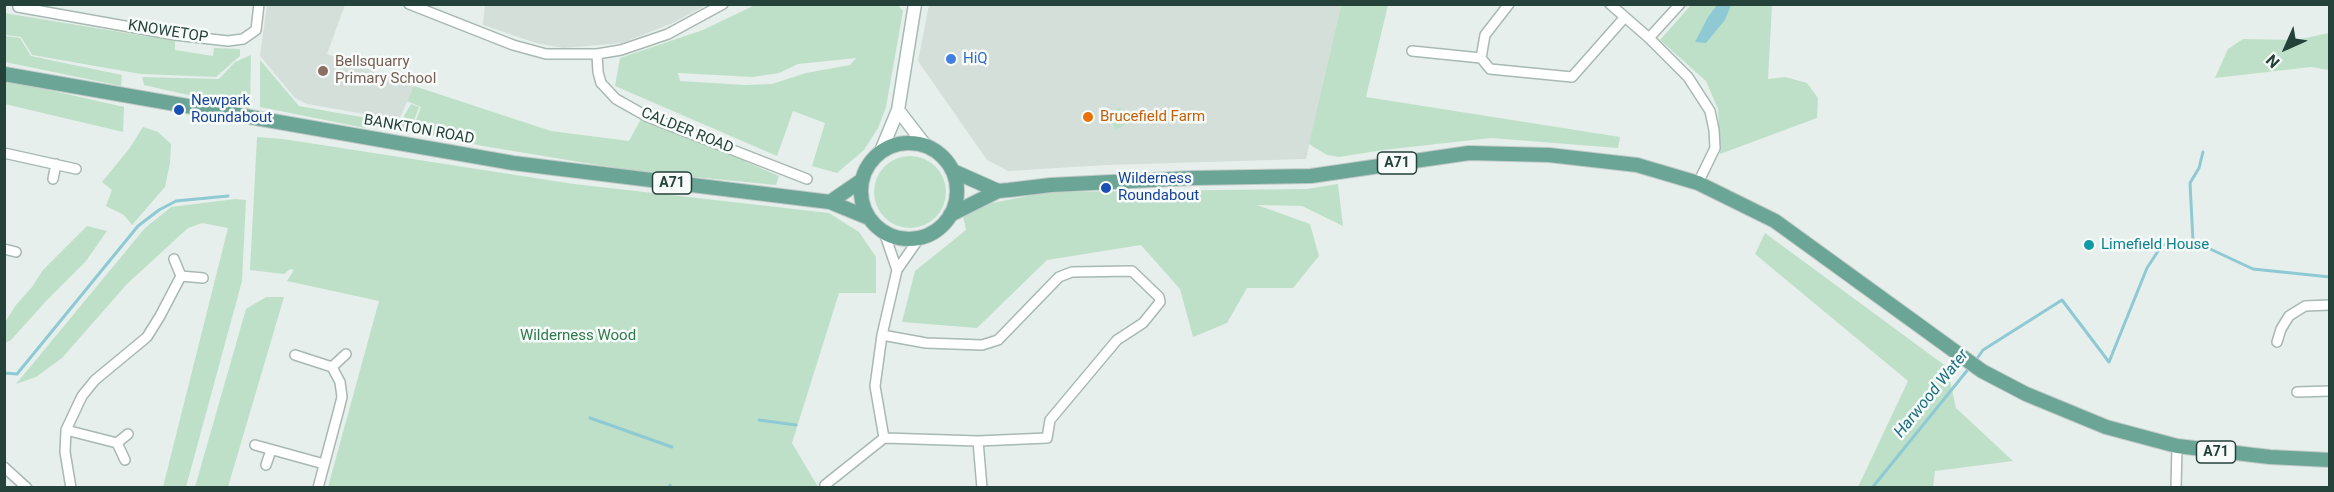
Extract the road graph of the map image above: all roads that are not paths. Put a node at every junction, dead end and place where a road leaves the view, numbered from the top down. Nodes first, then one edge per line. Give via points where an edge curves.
1 (259, 4) edge
2 (409, 4) edge
3 (723, 4) edge
4 (915, 4) edge
5 (1509, 4) edge
6 (1610, 4) edge
7 (1680, 4) edge
8 (18, 7) dead end
9 (1625, 17) junction
10 (1649, 38) junction
11 (1412, 51) dead end
12 (597, 54) junction
13 (1481, 58) junction
14 (4, 74) edge
15 (898, 110) junction
16 (925, 145) junction
17 (881, 151) junction
18 (4, 153) edge
19 (56, 164) junction
20 (76, 169) dead end
21 (952, 171) junction
22 (53, 179) dead end
23 (807, 179) dead end
24 (862, 180) junction
25 (1698, 183) junction
26 (998, 191) junction
27 (830, 202) junction
28 (950, 215) junction
29 (869, 218) junction
30 (884, 232) junction
31 (921, 237) junction
32 (4, 249) edge
33 (16, 252) dead end
34 (174, 259) dead end
35 (897, 270) junction
36 (181, 276) junction
37 (203, 278) dead end
38 (2330, 305) edge
39 (2271, 324) dead end
40 (2281, 329) junction
41 (882, 335) junction
42 (2277, 342) dead end
43 (346, 354) dead end
44 (295, 355) dead end
45 (332, 367) junction
46 (2330, 391) edge
47 (2297, 392) dead end
48 (66, 430) junction
49 (128, 434) dead end
50 (884, 438) junction
51 (978, 441) junction
52 (117, 443) junction
53 (255, 445) dead end
54 (2178, 446) junction
55 (271, 450) junction
56 (848, 451) dead end
57 (125, 460) dead end
58 (2330, 460) edge
59 (854, 462) junction
60 (324, 464) junction
61 (266, 465) dead end
62 (4, 467) edge
63 (825, 486) dead end
64 (27, 488) edge
65 (71, 488) edge
66 (318, 488) edge
67 (982, 488) edge
68 (2176, 488) edge

1 - 8 street, KNOWETOP via 256,30 243,39 228,41 52,16
2 - 12 street via 546,54
3 - 12 street via 668,34
4 - 15 street
5 - 13 street via 1485,35
6 - 9 street
7 - 10 street
9 - 10 street
9 - 13 street via 1572,77 1490,69
10 - 25 street via 1694,83 1710,111 1715,148
11 - 13 street
12 - 23 street, CALDER ROAD via 601,82 616,99 648,117
14 - 27 main road, BANKTON ROAD / A71 via 513,163
15 - 16 street
15 - 17 street
16 - 17 main road via 895,144
16 - 21 main road, A71 via 937,151
17 - 24 main road
18 - 19 street
19 - 20 street
19 - 22 street
21 - 26 main road, A71
21 - 28 main road via 956,201
24 - 27 main road
24 - 29 main road via 863,206
25 - 26 main road, A71 via 1637,165 1549,155 1469,153 1311,176 1061,184
25 - 54 main road, A71 via 1775,221 1982,371 2106,427
26 - 28 main road, A71
27 - 29 main road, BANKTON ROAD / A71
28 - 31 main road, A71 via 942,225
29 - 30 main road, A71
30 - 31 main road via 908,239
30 - 35 street
31 - 35 street
32 - 33 street
34 - 36 street
35 - 41 street
36 - 37 street
36 - 48 street via 147,337 95,380 82,396
38 - 40 street via 2305,306 2289,315
39 - 40 street
40 - 42 street
41 - 50 street via 875,386
41 - 51 street via 926,343 982,345 998,340 1059,277 1072,273 1132,271 1159,297 1160,302 1143,323 1117,340 1050,420 1047,438
43 - 45 street
44 - 45 street
45 - 60 street via 342,396
46 - 47 street
48 - 52 street
48 - 65 street
49 - 52 street
50 - 51 street
50 - 59 street
51 - 67 street
52 - 57 street
53 - 55 street
54 - 58 main road, A71
54 - 68 street
55 - 60 street
55 - 61 street
56 - 59 street
59 - 63 street
60 - 66 street
62 - 64 street

